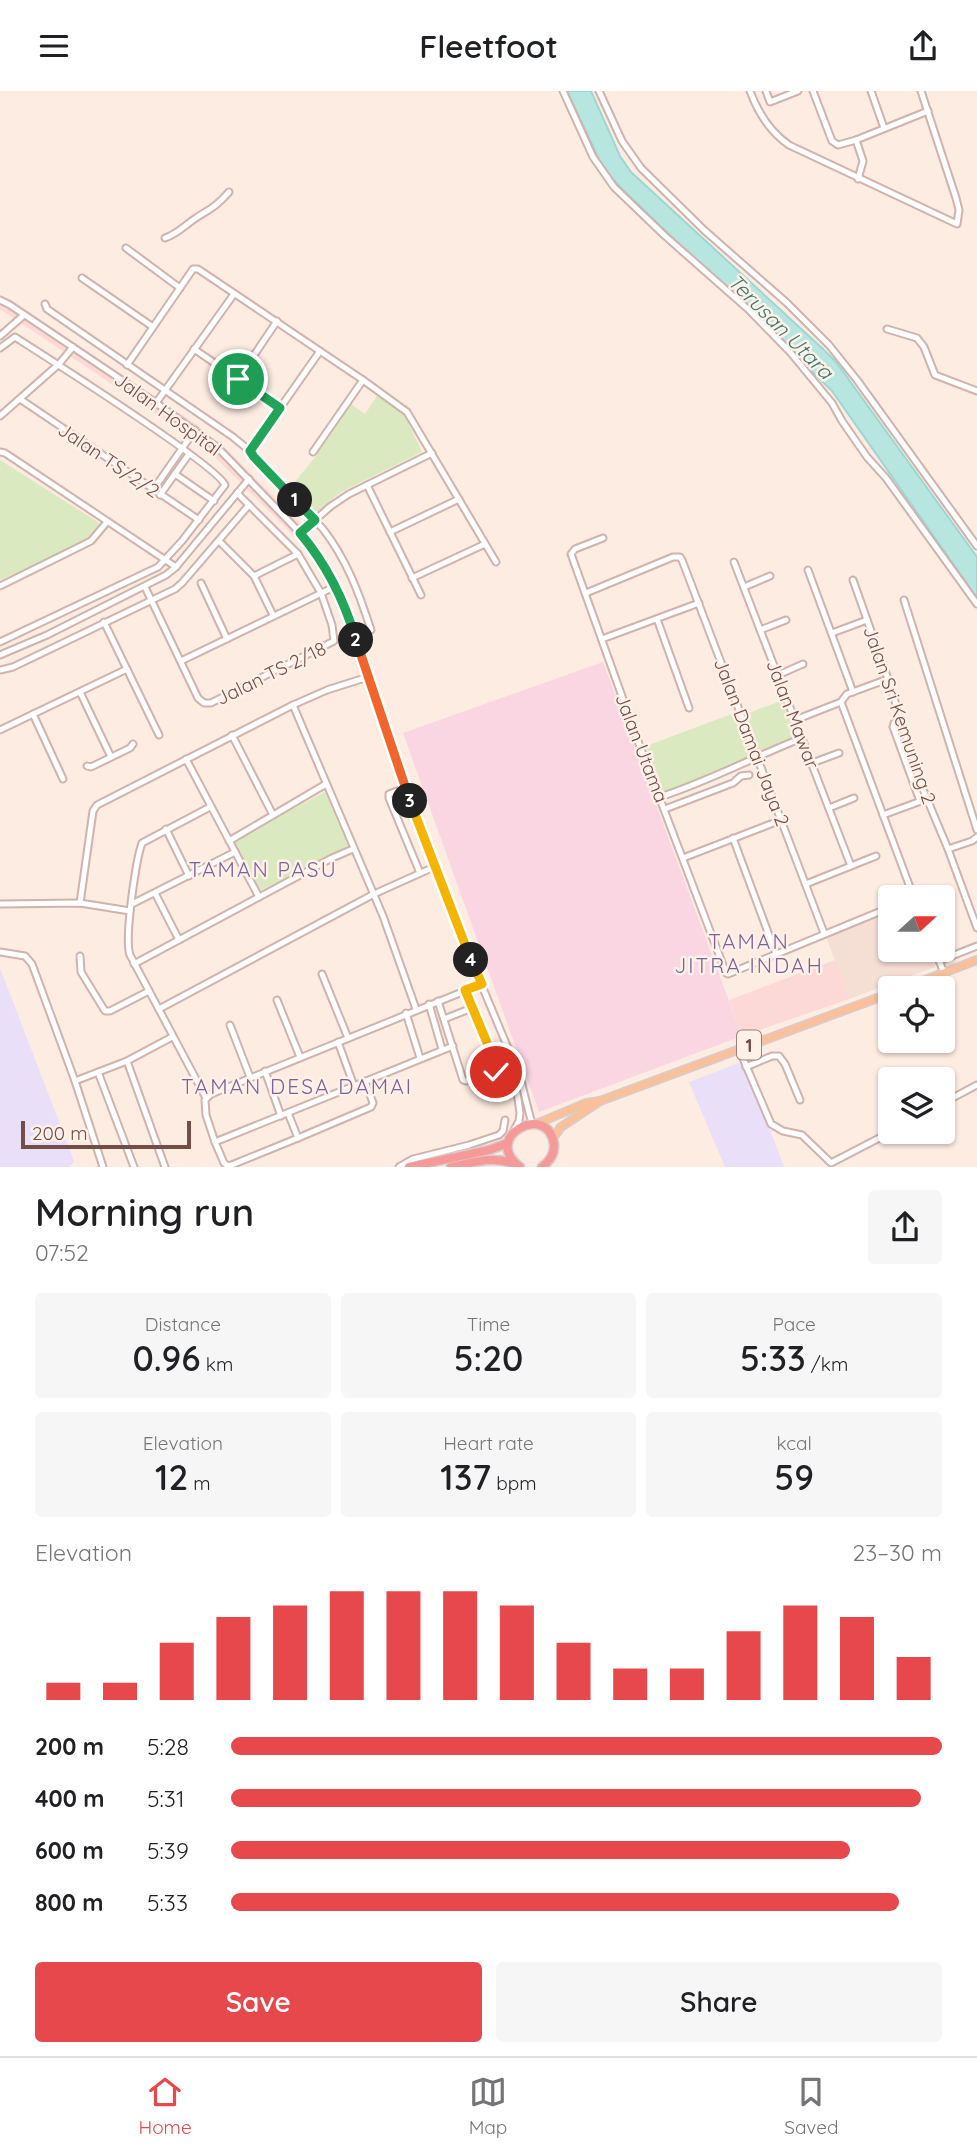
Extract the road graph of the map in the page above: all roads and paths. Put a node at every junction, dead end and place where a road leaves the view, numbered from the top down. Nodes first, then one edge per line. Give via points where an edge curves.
1 (563, 91) edge
2 (599, 91) edge
3 (750, 91) edge
4 (766, 91) edge
5 (798, 91) edge
6 (813, 91) edge
7 (871, 91) edge
8 (922, 91) edge
9 (928, 111) junction
10 (884, 128) junction
11 (856, 140) junction
12 (858, 179) junction
13 (229, 192) dead end
14 (165, 239) dead end
15 (126, 248) dead end
16 (82, 278) dead end
17 (180, 288) junction
18 (234, 293) junction
19 (0, 300) edge
20 (45, 304) dead end
21 (24, 315) junction
22 (277, 321) junction
23 (153, 327) junction
24 (887, 329) dead end
25 (0, 336) edge
26 (73, 347) junction
27 (0, 348) edge
28 (194, 349) junction
29 (320, 351) junction
30 (59, 364) junction
31 (128, 365) junction
32 (238, 379) junction
33 (363, 380) junction
34 (164, 391) junction
35 (977, 391) edge
36 (20, 399) junction
37 (156, 403) junction
38 (280, 408) junction
39 (0, 416) edge
40 (195, 430) junction
41 (181, 449) junction
42 (250, 451) junction
43 (0, 452) edge
44 (313, 452) dead end
45 (432, 453) junction
46 (188, 454) junction
47 (175, 474) junction
48 (248, 479) junction
49 (367, 485) junction
50 (153, 490) junction
51 (237, 493) junction
52 (160, 495) junction
53 (459, 499) junction
54 (214, 501) junction
55 (249, 505) junction
56 (199, 520) junction
57 (315, 520) junction
58 (107, 522) junction
59 (390, 532) junction
60 (300, 533) junction
61 (603, 538) dead end
62 (219, 541) junction
63 (485, 544) junction
64 (977, 546) edge
65 (298, 554) junction
66 (165, 561) junction
67 (496, 562) dead end
68 (734, 562) dead end
69 (176, 567) junction
70 (808, 570) dead end
71 (254, 576) junction
72 (770, 576) dead end
73 (412, 578) junction
74 (853, 580) dead end
75 (201, 583) dead end
76 (0, 586) edge
77 (336, 586) junction
78 (145, 587) junction
79 (744, 587) junction
80 (321, 593) junction
81 (586, 593) junction
82 (421, 595) dead end
83 (904, 600) dead end
84 (151, 601) junction
85 (699, 603) junction
86 (977, 604) edge
87 (273, 615) junction
88 (657, 619) junction
89 (786, 620) dead end
90 (867, 620) junction
91 (104, 622) junction
92 (371, 630) dead end
93 (760, 630) junction
94 (832, 633) junction
95 (227, 639) junction
96 (601, 639) junction
97 (0, 642) edge
98 (0, 655) edge
99 (181, 661) junction
100 (803, 664) dead end
101 (127, 669) junction
102 (0, 670) edge
103 (778, 675) junction
104 (368, 677) junction
105 (888, 679) junction
106 (80, 692) junction
107 (853, 692) junction
108 (841, 702) junction
109 (293, 705) junction
110 (689, 708) dead end
111 (33, 714) junction
112 (795, 720) junction
113 (901, 721) junction
114 (0, 730) edge
115 (159, 735) dead end
116 (232, 735) junction
117 (802, 738) junction
118 (133, 744) dead end
119 (839, 753) dead end
120 (757, 755) junction
121 (111, 757) junction
122 (186, 759) junction
123 (812, 763) junction
124 (87, 766) dead end
125 (749, 775) dead end
126 (63, 779) dead end
127 (326, 784) junction
128 (694, 786) junction
129 (405, 788) junction
130 (660, 797) junction
131 (697, 797) junction
132 (854, 798) dead end
133 (927, 799) junction
134 (919, 801) junction
135 (210, 807) junction
136 (829, 808) junction
137 (665, 810) junction
138 (273, 815) junction
139 (883, 815) junction
140 (781, 820) junction
141 (166, 829) junction
142 (977, 830) edge
143 (977, 837) edge
144 (733, 838) junction
145 (229, 841) junction
146 (353, 849) junction
147 (948, 849) junction
148 (235, 852) junction
149 (876, 856) dead end
150 (683, 858) junction
151 (851, 866) junction
152 (434, 867) junction
153 (420, 873) junction
154 (189, 876) junction
155 (806, 884) junction
156 (909, 885) edge
157 (155, 893) junction
158 (374, 894) junction
159 (259, 897) junction
160 (80, 903) junction
161 (0, 904) edge
162 (131, 907) junction
163 (878, 912) edge
164 (977, 928) edge
165 (824, 933) junction
166 (179, 940) junction
167 (977, 946) edge
168 (0, 951) edge
169 (776, 954) junction
170 (956, 954) edge
171 (80, 956) dead end
172 (977, 960) edge
173 (940, 963) edge
174 (134, 964) junction
175 (944, 973) junction
176 (322, 974) dead end
177 (936, 976) edge
178 (482, 984) junction
179 (465, 990) junction
180 (149, 991) junction
181 (878, 998) edge
182 (277, 1000) dead end
183 (438, 1001) junction
184 (429, 1004) junction
185 (472, 1008) junction
186 (159, 1009) junction
187 (416, 1009) junction
188 (406, 1013) junction
189 (444, 1019) junction
190 (230, 1025) dead end
191 (172, 1037) junction
192 (348, 1038) junction
193 (338, 1042) junction
194 (453, 1046) junction
195 (442, 1049) junction
196 (739, 1049) junction
197 (300, 1057) junction
198 (420, 1058) junction
199 (512, 1060) junction
200 (127, 1061) junction
201 (746, 1067) junction
202 (265, 1071) junction
203 (99, 1072) junction
204 (250, 1077) junction
205 (75, 1081) junction
206 (365, 1081) junction
207 (977, 1085) edge
208 (354, 1086) junction
209 (955, 1097) edge
210 (206, 1098) junction
211 (800, 1100) dead end
212 (600, 1101) junction
213 (288, 1113) junction
214 (281, 1116) junction
215 (505, 1120) dead end
216 (534, 1124) junction
217 (298, 1137) junction
218 (552, 1138) junction
219 (510, 1139) junction
220 (878, 1139) edge
221 (215, 1142) junction
222 (552, 1156) junction
223 (518, 1166) edge
224 (103, 1167) edge
225 (134, 1167) edge
226 (164, 1167) edge
227 (399, 1167) edge
228 (409, 1167) edge
229 (451, 1167) edge
230 (542, 1167) edge
231 (551, 1167) edge

1 - 86 street via 593,157 614,187 790,352
2 - 64 street via 622,141 641,168 829,345
3 - 12 street via 759,114 782,140
4 - 5 street via 770,102
6 - 11 street via 835,143
7 - 10 street
8 - 9 street
9 - 10 street
9 - 12 street via 956,198 957,223
10 - 11 street
11 - 12 street via 863,161
13 - 14 street via 216,207
15 - 17 street
16 - 23 street
17 - 18 street via 195,268
17 - 23 street
18 - 22 street
18 - 28 street
19 - 21 street, Jalan Hospital
20 - 31 street
21 - 25 street
21 - 26 street, Jalan Hospital
22 - 29 street
22 - 32 street
23 - 31 street
24 - 35 street via 917,338 935,375
26 - 30 street
26 - 37 street, Jalan Hospital
27 - 30 street via 15,337
28 - 32 street
28 - 34 street
29 - 33 street
29 - 38 street
30 - 36 street
30 - 41 street
31 - 34 street
32 - 38 street
33 - 44 street
33 - 45 street via 407,412
34 - 37 street
34 - 42 street
36 - 39 street
36 - 50 street, Jalan TS/2/2
37 - 40 street, Jalan Hospital
38 - 42 street
40 - 41 street
40 - 48 street, Jalan Hospital
41 - 46 street
41 - 50 street
42 - 57 street
43 - 58 street
45 - 49 street
45 - 53 street
46 - 47 street
46 - 54 street via 223,480 224,487
47 - 52 street
47 - 54 street
48 - 51 street
48 - 60 street, Jalan Hospital
49 - 57 street
49 - 59 street
50 - 52 street, Jalan TS/2/2
51 - 55 street
51 - 69 street
52 - 56 street, Jalan TS/2/2
53 - 59 street
53 - 63 street
54 - 56 street
55 - 62 street
55 - 65 street
56 - 66 street
57 - 60 street
57 - 92 street via 349,569
58 - 66 street
58 - 76 street via 91,541
59 - 73 street
60 - 77 street, Jalan Hospital
61 - 81 street, Jalan Utama via 571,552
62 - 71 street
62 - 84 street via 179,586
63 - 67 street
63 - 73 street
65 - 71 street
65 - 80 street
66 - 69 street
66 - 97 street
68 - 79 street, Jalan Mawar
69 - 78 street
70 - 94 street
71 - 87 street
72 - 79 street
73 - 82 street
74 - 90 street, Jalan Sri Kemuning 2
75 - 95 street
77 - 80 street
77 - 104 street, Jalan Hospital
78 - 84 street, Jalan TS 2/18
78 - 98 street
79 - 93 street, Jalan Mawar
80 - 87 street
80 - 99 street, Jalan TS 2/18 via 334,635 332,643 211,703 198,698
81 - 85 street, Jalan Damai Jaya 2 via 680,557
81 - 96 street, Jalan Utama
83 - 142 street, Jalan Sri Kemuning 2
84 - 91 street
84 - 99 street, Jalan TS 2/18
85 - 88 street
85 - 120 street, Jalan Damai Jaya 2
87 - 95 street
88 - 96 street
88 - 110 street
89 - 93 street
90 - 94 street
90 - 105 street, Jalan Sri Kemuning 2
91 - 101 street
91 - 102 street
93 - 103 street, Jalan Mawar
94 - 107 street
95 - 99 street
96 - 130 street, Jalan Utama
100 - 103 street
101 - 106 street
101 - 115 street
103 - 112 street, Jalan Mawar
104 - 109 street
104 - 129 street, Jalan Hospital
105 - 107 street
105 - 113 street, Jalan Sri Kemuning 2
106 - 111 street
106 - 121 street
107 - 108 street
108 - 112 street
108 - 139 street
109 - 116 street
109 - 127 street
111 - 114 street
111 - 126 street
112 - 117 street, Jalan Mawar
113 - 133 street, Jalan Sri Kemuning 2
113 - 134 street via 893,727
116 - 122 street
116 - 138 street
117 - 120 street
117 - 123 street, Jalan Mawar
118 - 121 street
119 - 123 street
120 - 128 street
120 - 140 street, Jalan Damai Jaya 2
121 - 124 street
122 - 135 street
122 - 160 street via 97,805
123 - 136 street, Jalan Mawar
125 - 131 street
127 - 138 street
127 - 146 street
128 - 130 street
128 - 131 street
129 - 152 street, Jalan Hospital
129 - 153 street via 390,793 389,798
130 - 137 street, Jalan Utama
131 - 137 street
132 - 136 street
133 - 134 street
133 - 147 street, Jalan Sri Kemuning 2
134 - 139 street
135 - 141 street
135 - 145 street
136 - 151 street, Jalan Mawar
137 - 150 street, Jalan Utama
138 - 145 street
139 - 156 street
140 - 144 street
140 - 155 street, Jalan Damai Jaya 2
141 - 154 street
141 - 162 street via 142,843
143 - 147 street
144 - 150 street
144 - 169 street
145 - 148 street
146 - 158 street
146 - 159 street
147 - 164 street, Jalan Sri Kemuning 2
148 - 154 street
148 - 159 street
149 - 151 street
150 - 169 street, Jalan Utama via 728,974
151 - 155 street
152 - 153 street
152 - 178 street, Jalan Hospital
153 - 158 street
154 - 157 street
155 - 165 street, Jalan Damai Jaya 2
157 - 162 street
157 - 166 street
158 - 186 street
158 - 187 street
159 - 166 street
160 - 161 street
160 - 162 street
162 - 174 street via 127,947
163 - 165 street
165 - 169 street
166 - 174 street
167 - 170 street
168 - 205 street via 24,956 32,964
171 - 180 street via 81,972 105,1011
172 - 175 main road
173 - 175 street
174 - 180 street
175 - 177 main road
176 - 192 street
178 - 179 street
178 - 199 street, Jalan Hospital
179 - 183 street
179 - 185 street
180 - 186 street
181 - 196 main road, 1
182 - 197 street
183 - 184 street
183 - 189 street
184 - 187 street
184 - 195 street
185 - 189 street
185 - 194 street via 498,1070 466,1081
186 - 191 street
187 - 188 street
188 - 192 street
188 - 198 street
189 - 194 street
190 - 204 street
191 - 200 street
191 - 210 street
192 - 193 street
193 - 197 street
193 - 208 street
194 - 195 street
195 - 198 street
196 - 201 street
196 - 212 main road, 1
197 - 202 street
198 - 206 street
199 - 216 street, Jalan Hospital
199 - 219 street, Jalan Hospital via 520,1113
200 - 203 street
200 - 226 street
201 - 211 street via 779,1056
201 - 220 street via 771,1124 802,1135 831,1163
202 - 204 street
202 - 214 street
203 - 205 street
203 - 225 street
204 - 210 street
205 - 224 street
206 - 208 street
206 - 217 street via 372,1107
207 - 209 street
208 - 213 street
210 - 221 street
212 - 216 main road, 1
212 - 218 main road, 1
213 - 214 street
213 - 217 street
214 - 221 street
215 - 227 street via 499,1135 412,1159
216 - 218 highway
216 - 219 highway, 1 via 520,1126
217 - 221 street via 228,1166
218 - 222 highway
219 - 223 highway via 509,1153
219 - 228 highway, 1 via 489,1150
222 - 230 highway
222 - 231 main road
223 - 229 highway via 494,1159

